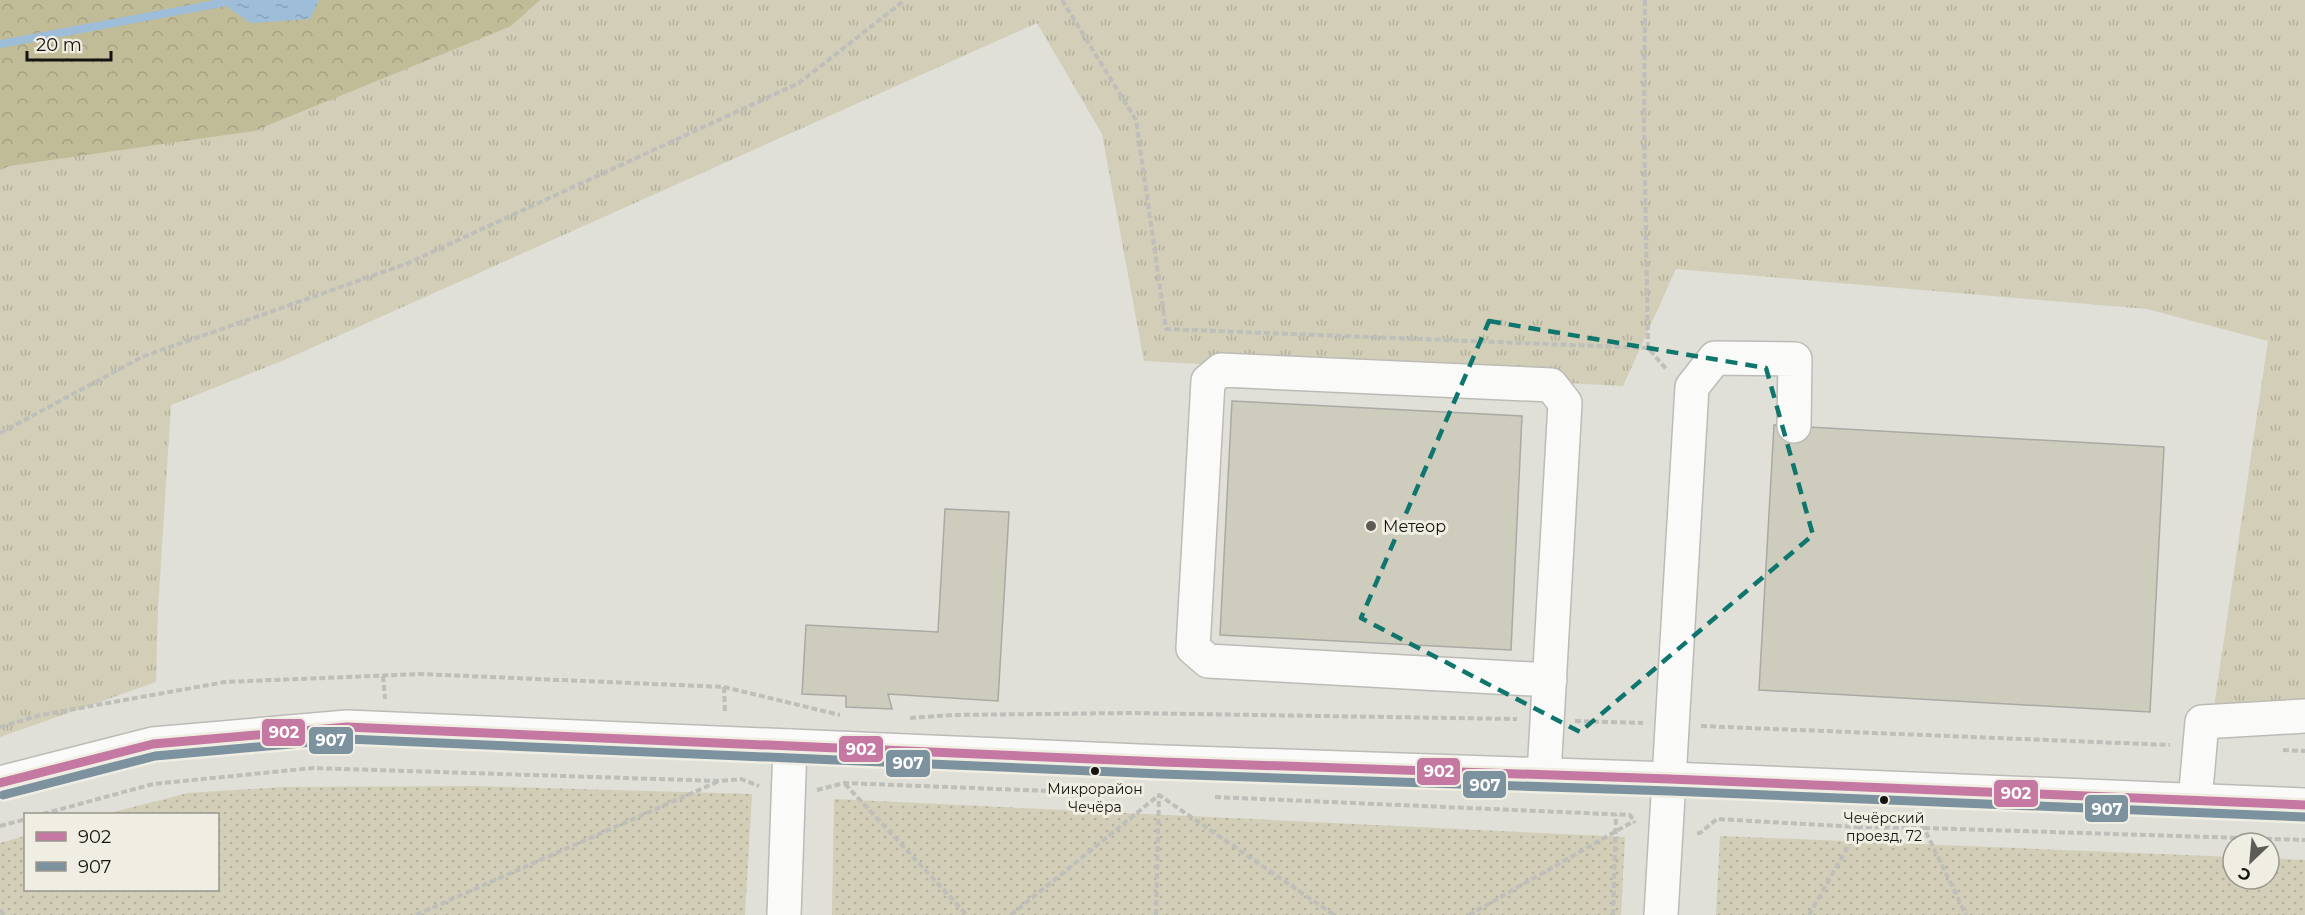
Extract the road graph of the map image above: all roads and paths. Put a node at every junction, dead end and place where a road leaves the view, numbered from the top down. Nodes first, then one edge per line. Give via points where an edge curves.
1 (905, 0) edge
2 (1062, 0) edge
3 (1645, 0) edge
4 (1648, 348) junction
5 (1692, 387) junction
6 (1794, 426) dead end
7 (0, 433) edge
8 (1550, 680) junction
9 (2305, 716) edge
10 (845, 717) dead end
11 (905, 719) dead end
12 (1547, 720) junction
13 (1672, 725) junction
14 (0, 727) edge
15 (790, 746) junction
16 (2200, 747) junction
17 (2282, 750) dead end
18 (2305, 751) edge
19 (1544, 775) junction
20 (1670, 779) junction
21 (720, 781) junction
22 (0, 783) edge
23 (844, 783) junction
24 (788, 788) junction
25 (1077, 792) dead end
26 (1148, 794) dead end
27 (1159, 795) junction
28 (1171, 795) dead end
29 (1207, 797) dead end
30 (2195, 801) junction
31 (2305, 805) edge
32 (1455, 807) dead end
33 (47, 813) edge
34 (1616, 815) dead end
35 (24, 820) edge
36 (1634, 821) dead end
37 (0, 826) edge
38 (1924, 828) junction
39 (1616, 833) junction
40 (2305, 840) edge
41 (0, 910) edge
42 (4, 915) edge
43 (416, 915) edge
44 (784, 915) edge
45 (967, 915) edge
46 (1011, 915) edge
47 (1156, 915) edge
48 (1334, 915) edge
49 (1469, 915) edge
50 (1613, 915) edge
51 (1661, 915) edge
52 (1809, 915) edge
53 (1966, 915) edge

1 - 7 path via 799,83 406,264 142,357
2 - 4 path via 1136,120 1166,329
3 - 4 path
4 - 5 path via 1668,371
5 - 6 main road via 1714,358 1795,359
5 - 13 main road
8 - 8 main road via 1565,403 1551,385 1221,370 1208,381 1193,648 1208,661
8 - 12 main road
9 - 16 main road via 2202,722
10 - 14 path via 724,687 421,674 225,682 41,715
11 - 12 path via 1128,712
12 - 13 path
12 - 19 main road
13 - 16 path
13 - 20 main road
15 - 19 main road
15 - 22 main road via 347,727 153,744
15 - 24 main road
16 - 30 main road
17 - 18 path
19 - 20 main road
20 - 30 main road
20 - 51 main road
21 - 24 path via 741,779 754,786
21 - 33 path via 313,768 153,784
21 - 43 path
23 - 24 path via 819,790
23 - 25 path
23 - 45 path
24 - 44 main road
26 - 27 path
27 - 28 path
27 - 46 path
27 - 47 path
27 - 48 path
29 - 32 path
30 - 31 main road
34 - 39 path
35 - 37 path
36 - 39 path
38 - 40 path
38 - 52 path via 1859,827
38 - 53 path
39 - 49 path
39 - 50 path
41 - 42 path

